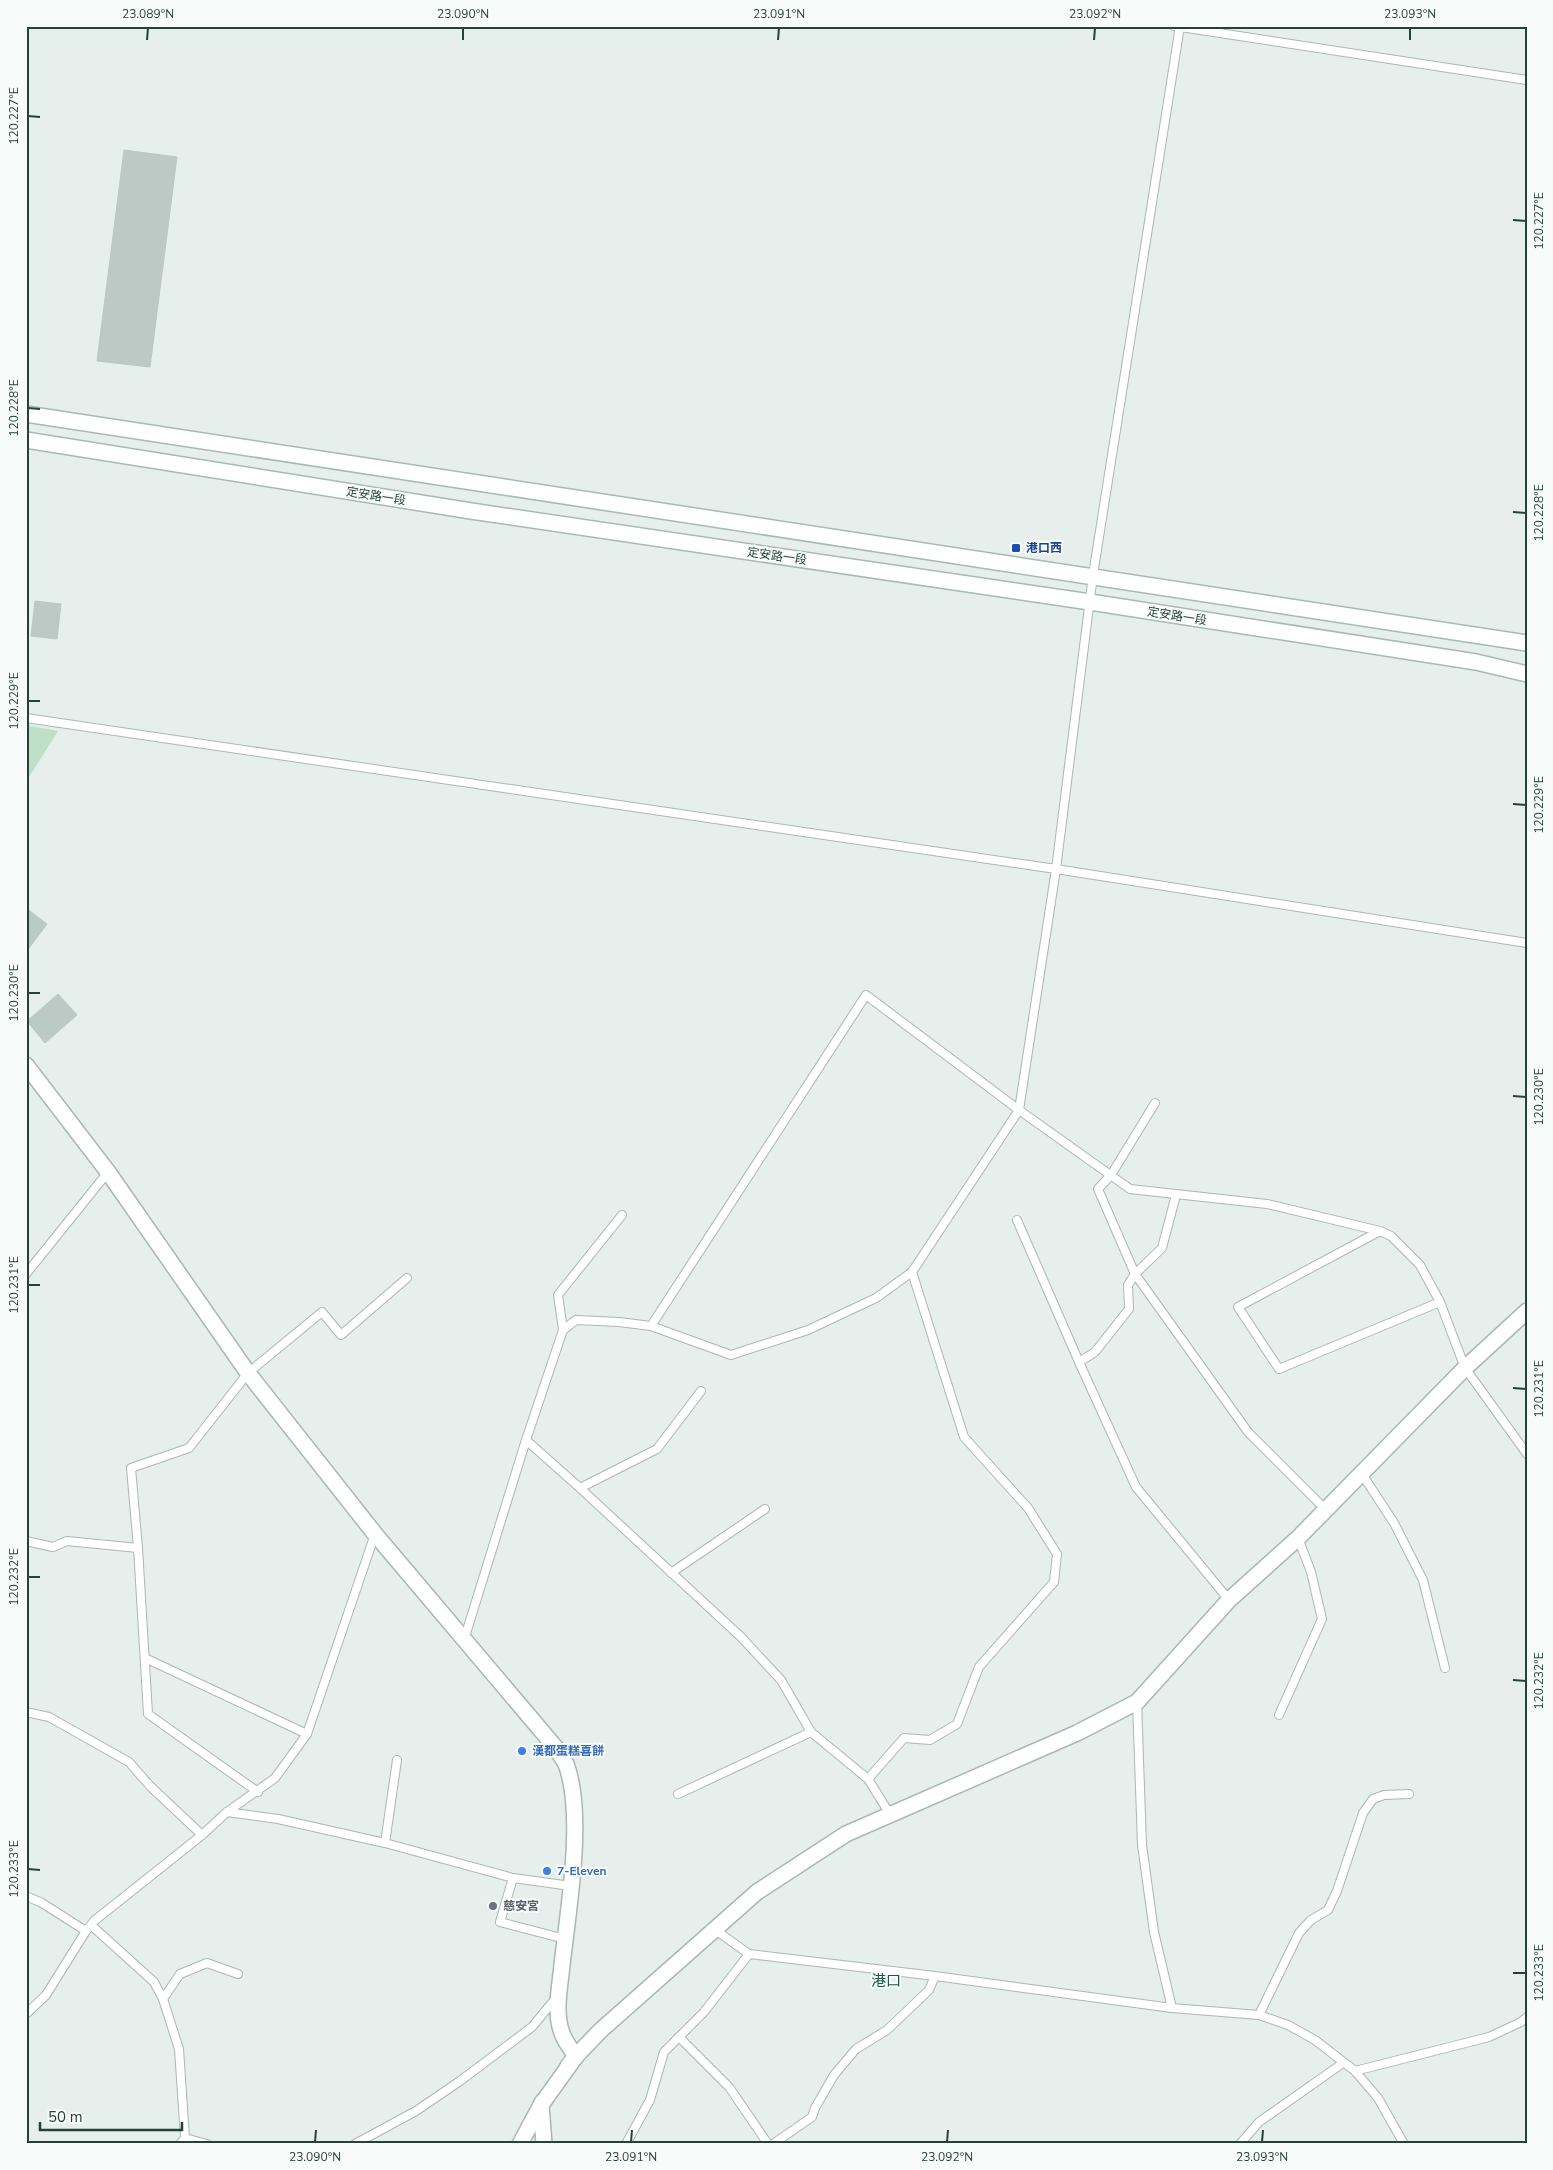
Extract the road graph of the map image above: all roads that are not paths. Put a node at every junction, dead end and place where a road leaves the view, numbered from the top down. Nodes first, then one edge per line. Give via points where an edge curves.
1 (1178, 26) edge
2 (1527, 80) edge
3 (26, 414) edge
4 (26, 440) edge
5 (1093, 575) junction
6 (1090, 602) junction
7 (1527, 643) edge
8 (1527, 674) edge
9 (26, 718) edge
10 (1056, 869) junction
11 (1527, 942) edge
12 (26, 1065) edge
13 (1155, 1103) dead end
14 (1019, 1110) junction
15 (108, 1172) junction
16 (1111, 1175) junction
17 (1176, 1195) junction
18 (622, 1216) dead end
19 (1017, 1220) dead end
20 (1380, 1231) junction
21 (912, 1272) junction
22 (26, 1274) edge
23 (1135, 1274) junction
24 (407, 1278) dead end
25 (1440, 1302) junction
26 (1527, 1311) edge
27 (651, 1326) junction
28 (563, 1330) junction
29 (1079, 1362) junction
30 (1465, 1368) junction
31 (248, 1373) junction
32 (701, 1391) dead end
33 (526, 1440) junction
34 (1527, 1454) edge
35 (1362, 1474) junction
36 (580, 1488) junction
37 (765, 1509) dead end
38 (1325, 1509) junction
39 (375, 1534) junction
40 (1298, 1538) junction
41 (26, 1541) edge
42 (138, 1548) junction
43 (671, 1573) junction
44 (1229, 1600) junction
45 (464, 1640) junction
46 (145, 1658) junction
47 (1445, 1668) dead end
48 (1137, 1702) junction
49 (26, 1712) edge
50 (1280, 1715) dead end
51 (811, 1732) junction
52 (306, 1734) junction
53 (398, 1760) dead end
54 (868, 1779) junction
55 (258, 1792) junction
56 (678, 1794) dead end
57 (1409, 1794) dead end
58 (227, 1812) junction
59 (891, 1816) junction
60 (202, 1835) junction
61 (385, 1843) junction
62 (513, 1878) junction
63 (571, 1886) junction
64 (26, 1896) edge
65 (89, 1928) junction
66 (714, 1929) junction
67 (565, 1939) junction
68 (748, 1954) junction
69 (238, 1974) dead end
70 (934, 1976) junction
71 (559, 1995) junction
72 (163, 1999) junction
73 (1172, 2008) junction
74 (26, 2014) edge
75 (1259, 2015) junction
76 (1527, 2017) edge
77 (679, 2037) junction
78 (576, 2056) junction
79 (1343, 2063) junction
80 (1355, 2071) junction
81 (541, 2105) junction
82 (182, 2141) edge
83 (1242, 2143) edge
84 (1405, 2143) edge
85 (207, 2144) edge
86 (355, 2144) edge
87 (520, 2144) edge
88 (544, 2144) edge
89 (626, 2144) edge
90 (768, 2144) edge
91 (773, 2144) edge

1 - 2 lane
1 - 5 lane
3 - 5 main road
4 - 6 main road, 定安路一段 via 491,514
5 - 6 lane
5 - 7 main road
6 - 8 main road, 定安路一段 via 1476,662
6 - 10 lane
9 - 10 lane
10 - 11 lane
10 - 14 lane
12 - 15 main road
13 - 16 lane
14 - 16 lane
14 - 21 lane
14 - 27 lane via 866,995
15 - 22 lane
15 - 31 main road
16 - 17 lane via 1130,1189
16 - 23 lane via 1098,1188
17 - 20 lane via 1267,1204
17 - 23 lane via 1162,1248
18 - 28 lane via 558,1295
19 - 29 lane
20 - 25 lane via 1391,1236 1420,1265
20 - 25 lane via 1238,1307 1279,1369
21 - 27 lane via 876,1298 808,1330 731,1354
21 - 54 lane via 964,1437 1028,1508 1057,1554 1054,1582 979,1667 956,1724 930,1740 904,1738
23 - 29 lane via 1128,1285 1130,1309 1095,1352
23 - 38 lane via 1248,1432
24 - 31 lane via 341,1335 322,1312
25 - 30 lane
26 - 30 main road
27 - 28 lane via 576,1320
28 - 33 lane
29 - 44 lane via 1136,1487
30 - 34 lane
30 - 35 main road
31 - 39 main road
31 - 42 lane via 189,1448 131,1468
32 - 36 lane via 657,1450
33 - 36 lane
33 - 45 lane
35 - 38 main road
35 - 47 lane via 1394,1523 1423,1580
36 - 43 lane
37 - 43 lane
38 - 40 main road
39 - 45 main road
39 - 52 lane
40 - 44 main road
40 - 50 lane via 1311,1572 1322,1619
41 - 42 lane via 52,1547 67,1541
42 - 46 lane
43 - 51 lane via 741,1637 781,1680
44 - 48 main road
45 - 63 main road via 566,1764 573,1797
46 - 52 lane
46 - 55 lane via 148,1714
48 - 59 main road via 1077,1733
48 - 73 lane via 1142,1846 1154,1932
49 - 60 lane via 48,1717 129,1762
51 - 54 lane
51 - 56 lane
52 - 55 lane via 275,1778
53 - 61 lane
54 - 59 lane
55 - 58 lane
57 - 75 lane via 1373,1799 1363,1812 1328,1910 1311,1920 1299,1933
58 - 60 lane
58 - 61 lane via 278,1819
59 - 66 main road via 846,1834 757,1892
60 - 65 lane
61 - 62 lane
62 - 63 lane
62 - 67 lane via 500,1922
63 - 67 main road
64 - 65 lane
65 - 72 lane via 154,1982
65 - 74 lane via 46,1995
66 - 68 lane
66 - 78 main road
67 - 71 main road
68 - 70 lane
68 - 77 lane via 704,2012
69 - 72 lane via 207,1963 180,1974
70 - 73 lane
70 - 91 lane via 929,1990 887,2030 856,2049 834,2074 812,2117
71 - 78 main road via 561,2032
71 - 86 lane via 532,2027 460,2080 416,2111
72 - 82 lane via 179,2049
73 - 75 lane
75 - 79 lane via 1288,2025 1315,2040
76 - 80 lane via 1489,2037
77 - 89 lane via 664,2052 650,2100
77 - 90 lane via 730,2086
78 - 81 main road
79 - 80 lane
79 - 83 lane via 1259,2122
80 - 84 lane via 1378,2098
81 - 87 main road
81 - 88 main road
82 - 85 lane

